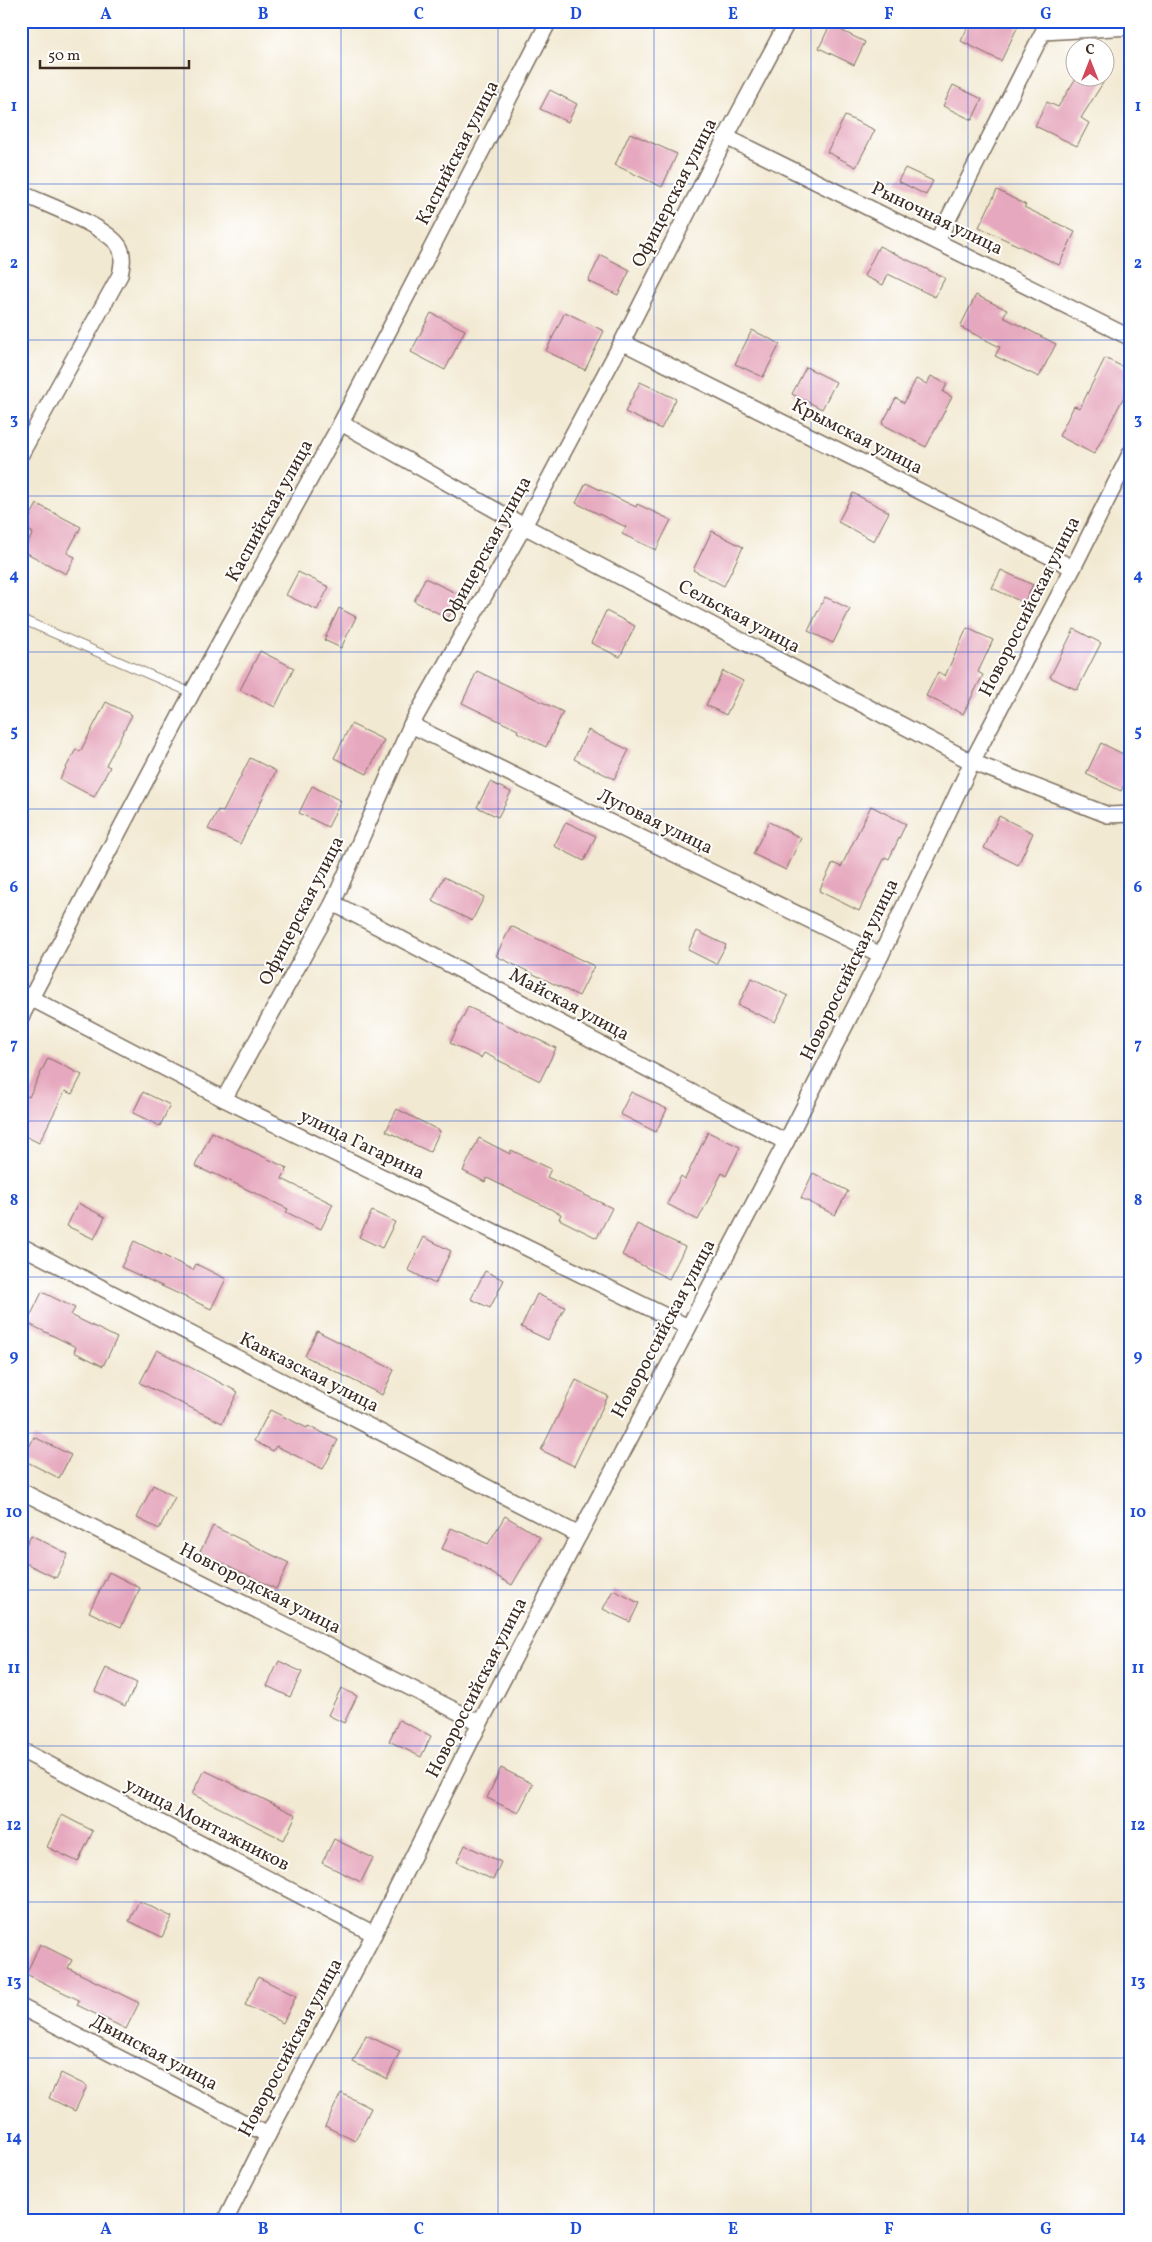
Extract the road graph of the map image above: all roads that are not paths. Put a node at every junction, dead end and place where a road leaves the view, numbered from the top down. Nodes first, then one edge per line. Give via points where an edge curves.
1 (549, 21) edge
2 (788, 21) edge
3 (1131, 27) edge
4 (726, 136) junction
5 (21, 193) edge
6 (937, 241) junction
7 (1131, 338) edge
8 (622, 342) junction
9 (341, 424) junction
10 (1131, 452) edge
11 (21, 454) edge
12 (524, 526) junction
13 (1073, 568) junction
14 (21, 619) edge
15 (192, 693) junction
16 (411, 725) junction
17 (972, 762) junction
18 (1131, 814) edge
19 (333, 903) junction
20 (881, 956) junction
21 (26, 996) edge
22 (21, 1017) edge
23 (224, 1100) junction
24 (786, 1142) junction
25 (21, 1246) edge
26 (688, 1327) junction
27 (21, 1491) edge
28 (579, 1535) junction
29 (480, 1723) junction
30 (21, 1750) edge
31 (374, 1934) junction
32 (21, 2007) edge
33 (268, 2135) junction
34 (225, 2221) edge

1 - 9 street, Каспийская улица
2 - 4 street, Офицерская улица
3 - 6 street via 1043,32
4 - 6 street, Рыночная улица
4 - 8 street, Офицерская улица
5 - 11 street via 99,229 117,242 122,263 120,274
6 - 7 street, Рыночная улица
8 - 12 street, Офицерская улица
8 - 13 street, Крымская улица
9 - 12 street, Сельская улица
9 - 15 street, Каспийская улица
10 - 13 street, Новороссийская улица
12 - 16 street, Офицерская улица
12 - 17 street, Сельская улица
13 - 17 street, Новороссийская улица
14 - 15 lane
15 - 21 street, Каспийская улица
16 - 19 street, Офицерская улица
16 - 20 street, Луговая улица
17 - 18 street, Сельская улица via 1108,815
17 - 20 street, Новороссийская улица
19 - 23 street, Офицерская улица
19 - 24 street, Майская улица
20 - 24 street, Новороссийская улица
21 - 22 street, Каспийская улица
21 - 23 street, улица Гагарина
23 - 26 street, улица Гагарина
24 - 26 street, Новороссийская улица
25 - 28 street, Кавказская улица
26 - 28 street, Новороссийская улица
27 - 29 street, Новгородская улица
28 - 29 street, Новороссийская улица
29 - 31 street, Новороссийская улица
30 - 31 street, улица Монтажников
31 - 33 street, Новороссийская улица
32 - 33 street, Двинская улица
33 - 34 street, Новороссийская улица

